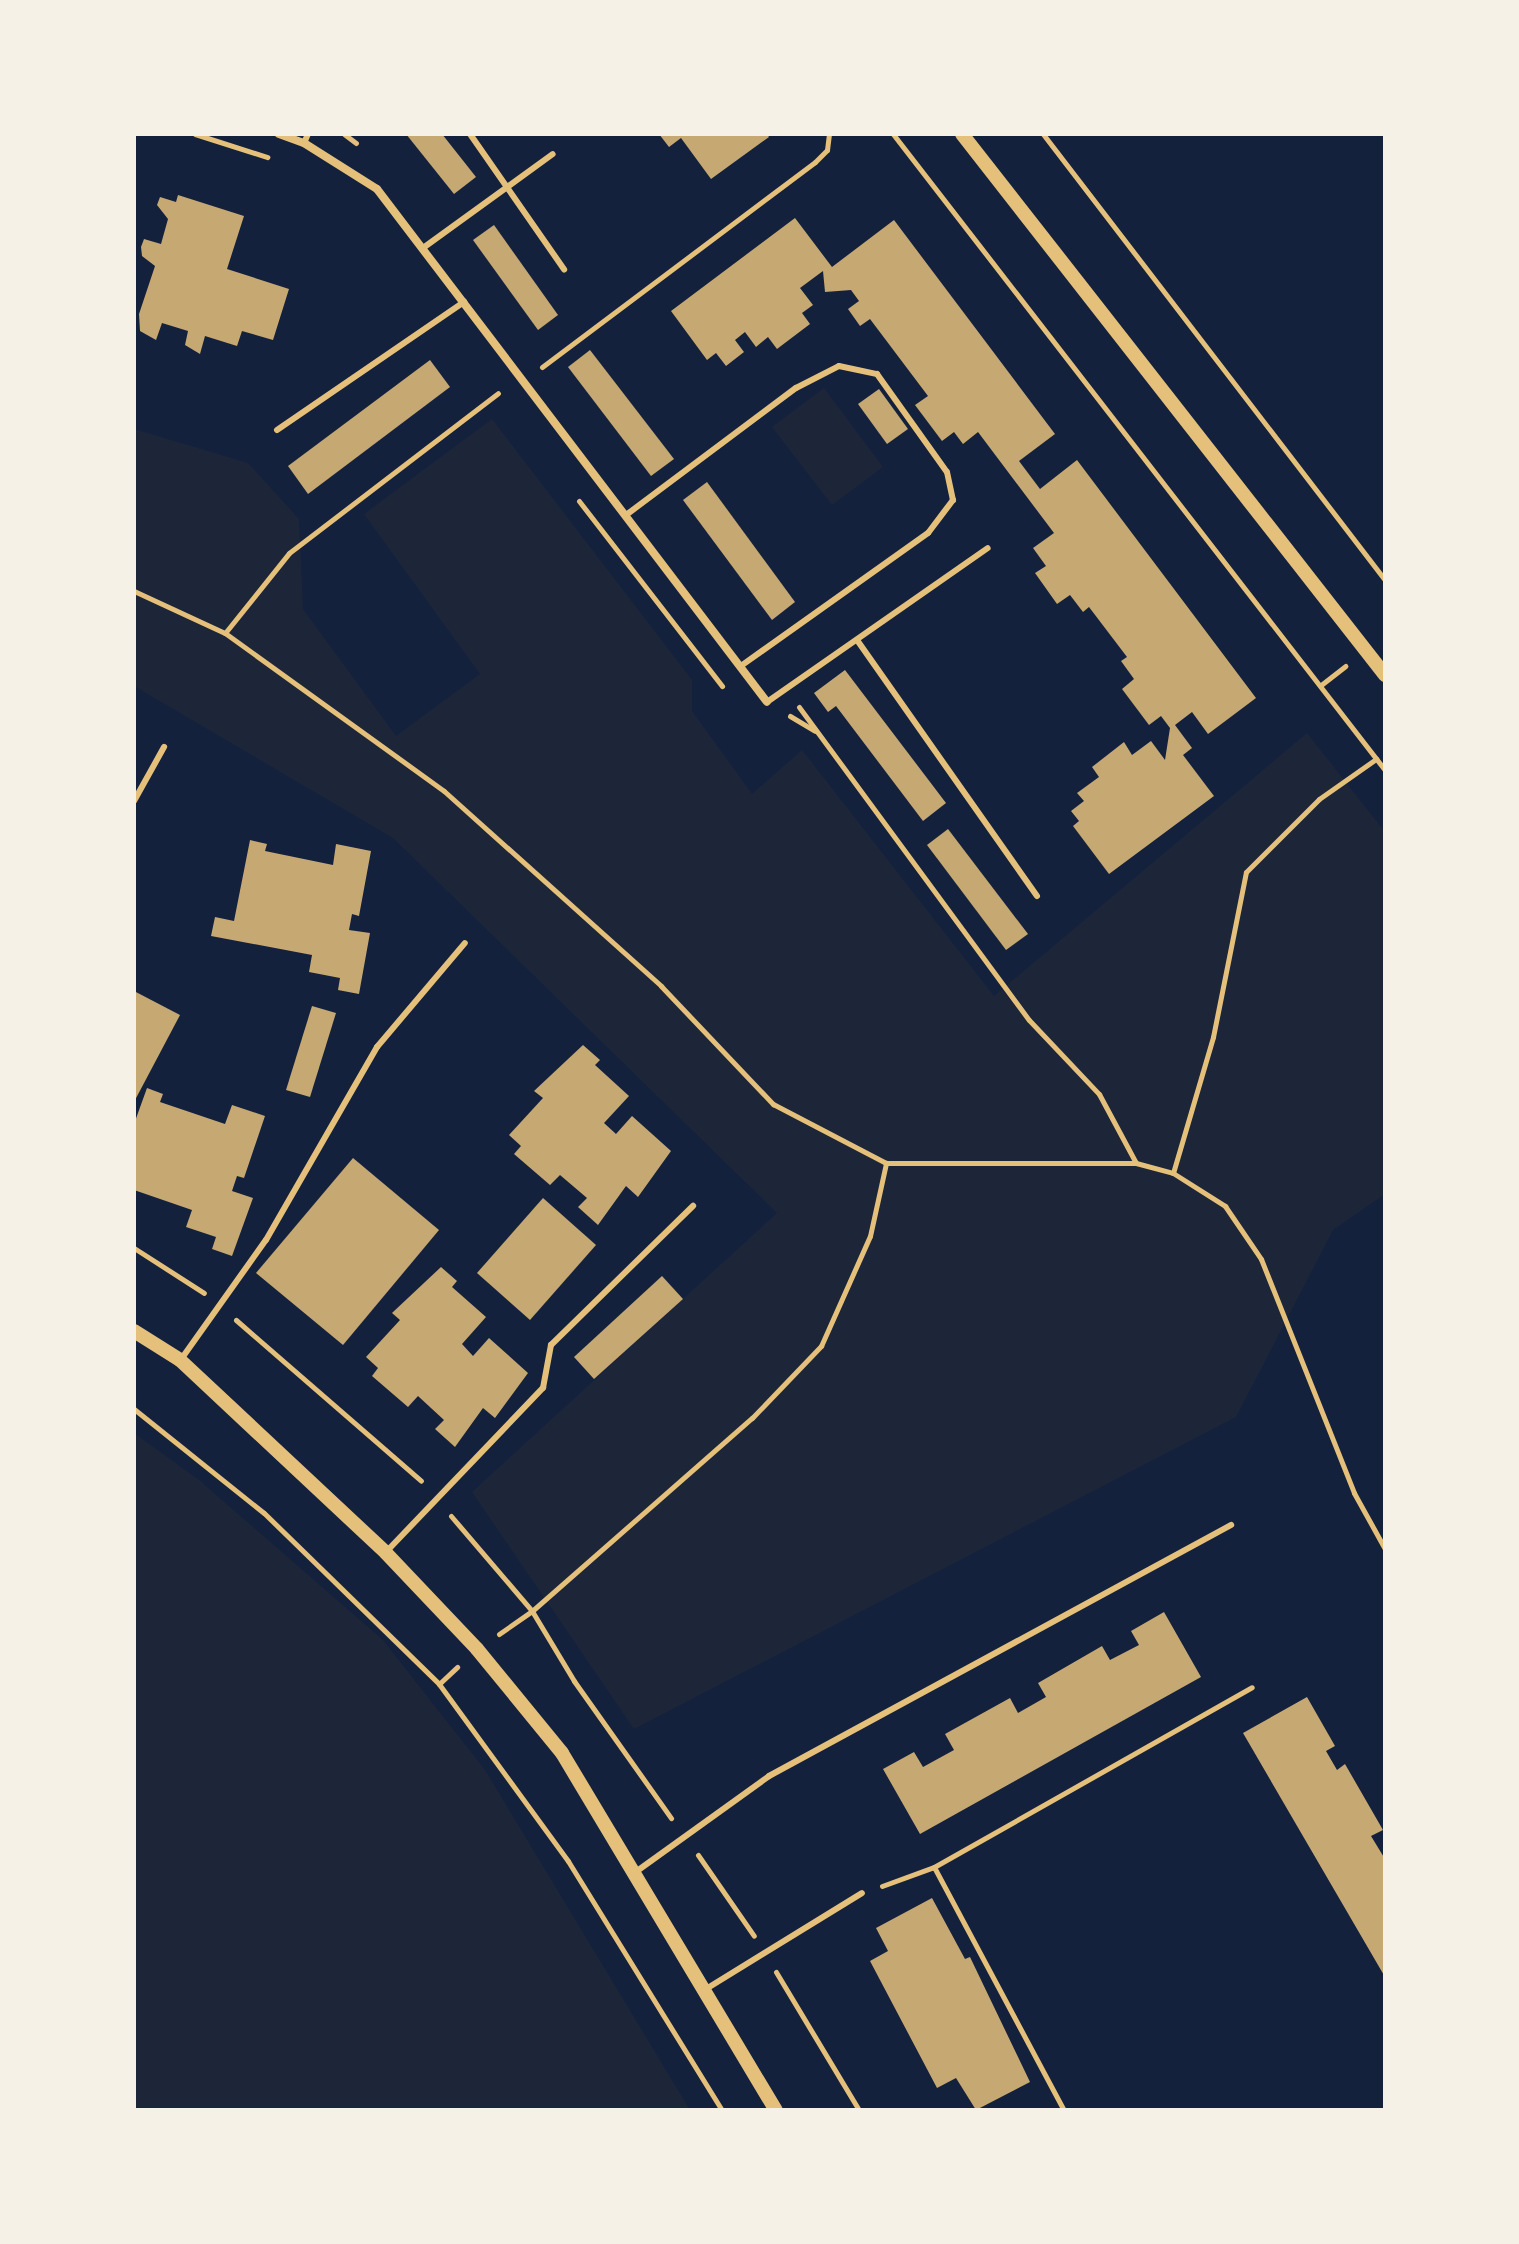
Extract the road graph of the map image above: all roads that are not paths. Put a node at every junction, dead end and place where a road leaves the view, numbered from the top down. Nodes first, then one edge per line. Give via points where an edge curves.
1 (279, 134) edge
2 (470, 134) edge
3 (962, 134) edge
4 (306, 138) edge
5 (553, 154) dead end
6 (508, 187) junction
7 (423, 248) junction
8 (564, 269) dead end
9 (464, 302) junction
10 (277, 430) dead end
11 (626, 515) junction
12 (988, 548) dead end
13 (857, 640) junction
14 (741, 666) junction
15 (1385, 675) edge
16 (767, 702) joint
17 (164, 747) dead end
18 (134, 801) edge
19 (1037, 896) dead end
20 (465, 943) dead end
21 (693, 1206) dead end
22 (134, 1331) edge
23 (180, 1360) junction
24 (1231, 1525) dead end
25 (386, 1553) junction
26 (637, 1871) junction
27 (862, 1893) road end
28 (706, 1989) junction
29 (776, 2110) edge

1 - 4 street
2 - 6 lane
3 - 15 street
4 - 7 street via 377,189
5 - 6 lane
6 - 7 lane
6 - 8 lane
7 - 9 street
9 - 10 lane
9 - 11 street
11 - 14 street
11 - 14 lane via 796,388 839,366 877,374 947,472 953,500 928,533
12 - 13 lane
13 - 16 lane
13 - 19 lane
14 - 16 street
17 - 18 lane
20 - 23 lane via 377,1047 266,1240
21 - 25 lane via 551,1345 543,1388
22 - 23 street
23 - 25 street
24 - 26 lane via 769,1776
25 - 26 street via 477,1649 562,1753
26 - 28 street
27 - 28 lane
28 - 29 street

